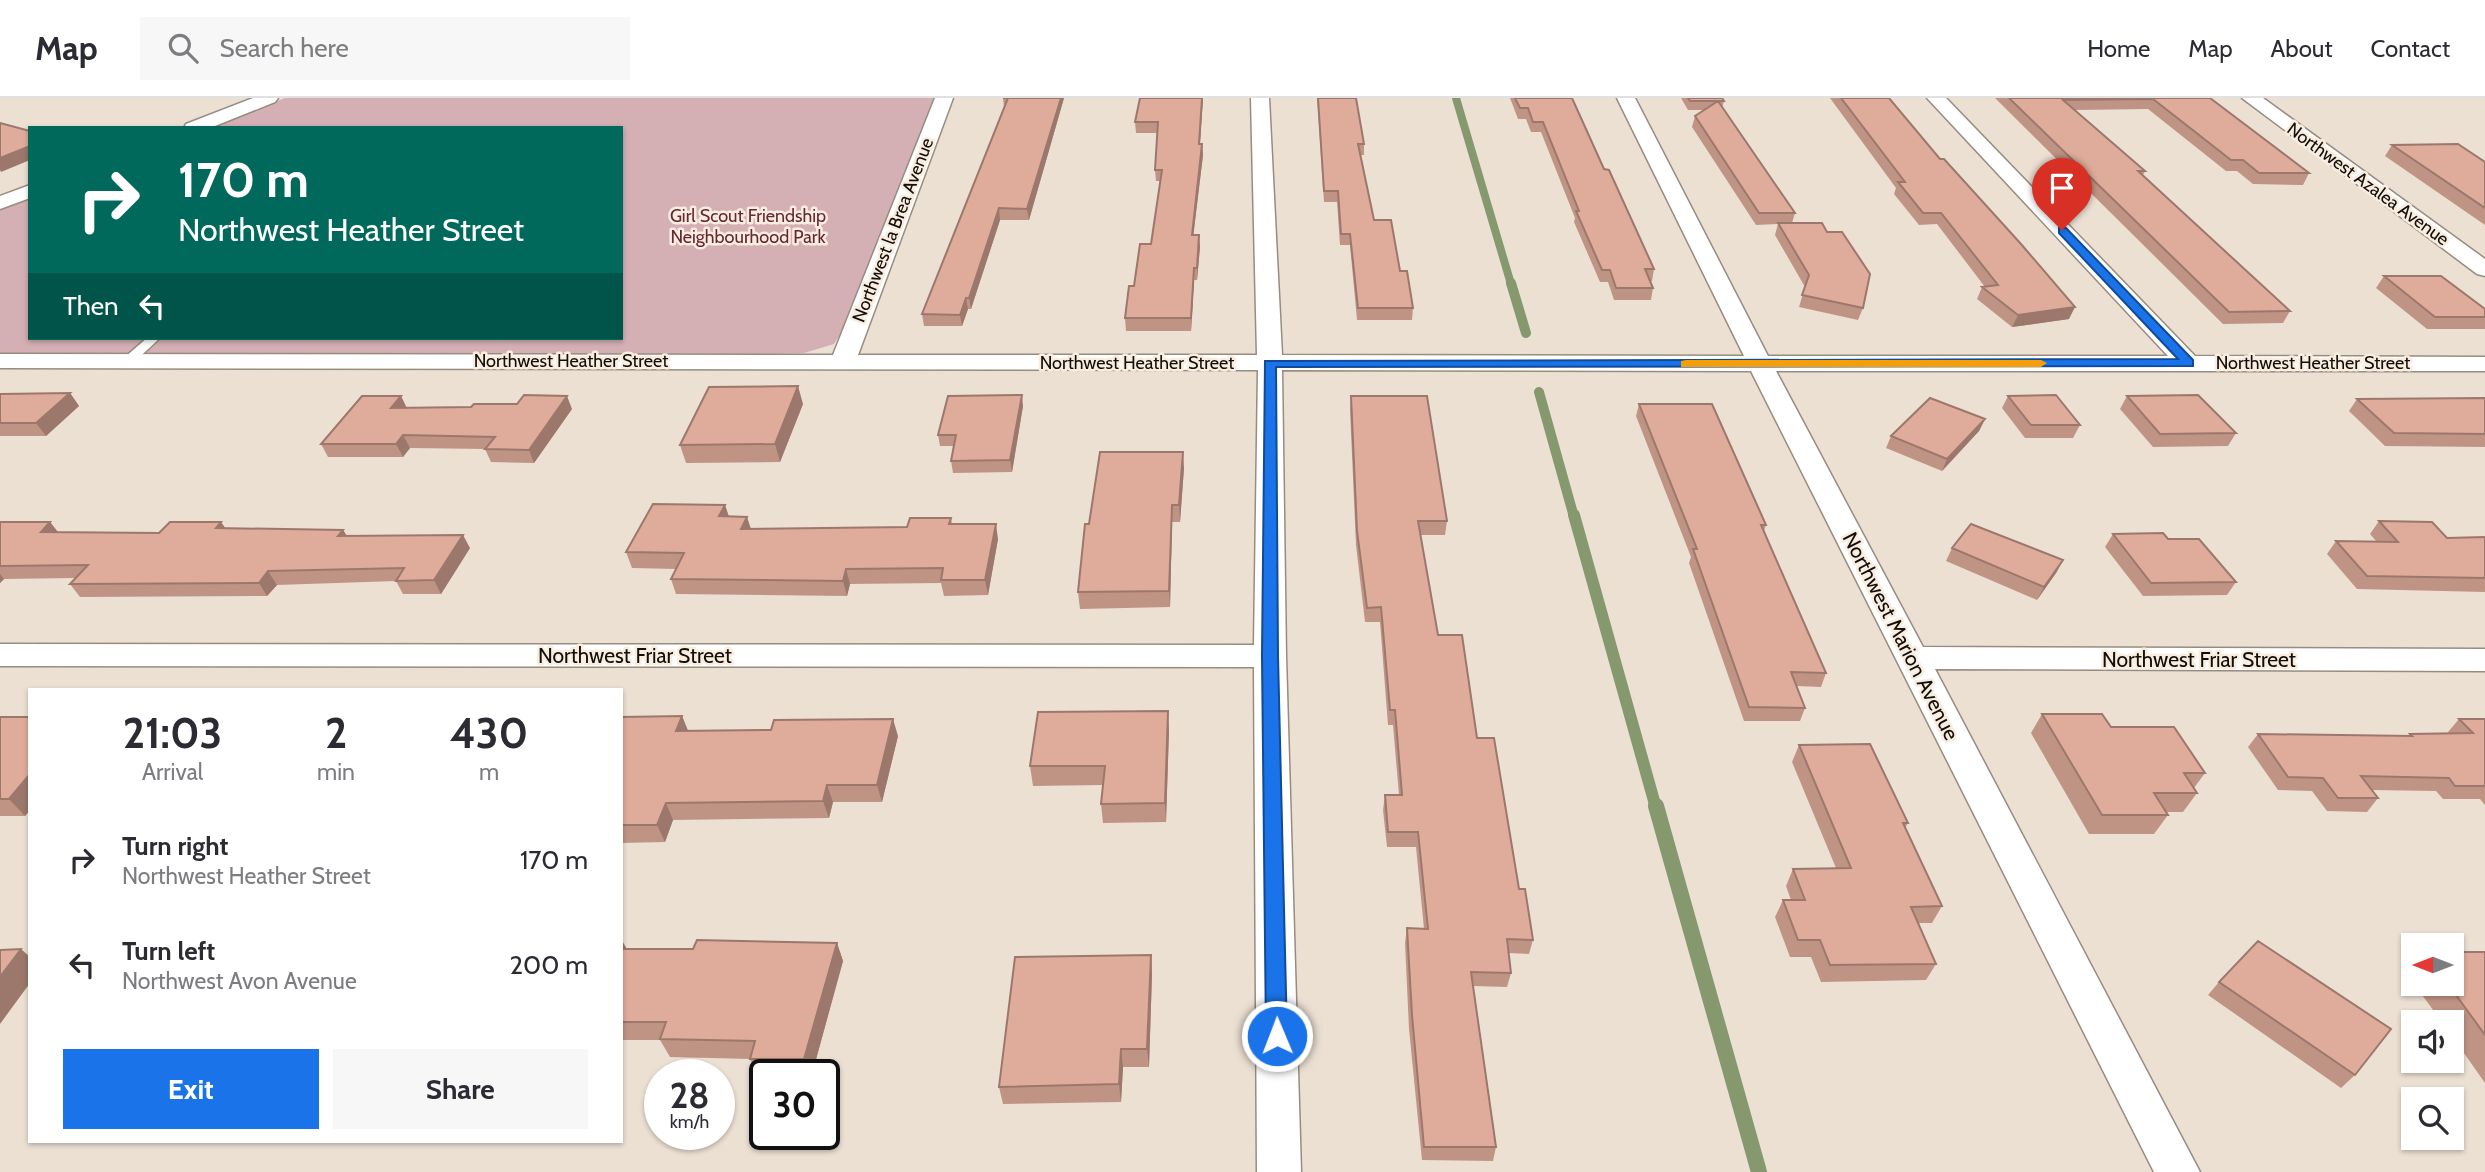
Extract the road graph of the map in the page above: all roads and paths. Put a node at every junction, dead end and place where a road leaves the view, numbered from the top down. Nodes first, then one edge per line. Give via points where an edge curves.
1 (269, 98) edge
2 (944, 98) edge
3 (1260, 98) edge
4 (1626, 98) edge
5 (1936, 98) edge
6 (2251, 98) edge
7 (198, 126) edge
8 (28, 192) edge
9 (0, 203) edge
10 (2485, 269) edge
11 (152, 340) edge
12 (0, 361) edge
13 (128, 361) junction
14 (843, 361) junction
15 (2188, 363) junction
16 (1270, 364) junction
17 (1760, 364) junction
18 (2485, 364) edge
19 (0, 655) edge
20 (1270, 656) junction
21 (1913, 658) junction
22 (2485, 660) edge
23 (1279, 1172) edge
24 (2178, 1172) edge

1 - 7 street
2 - 14 street, Northwest la Brea Avenue
3 - 16 street
4 - 17 street, Northwest Marion Avenue
5 - 15 street
6 - 10 street, Northwest Azalea Avenue
8 - 9 street
11 - 13 lane
12 - 13 street, Northwest Heather Street
13 - 14 street, Northwest Heather Street
14 - 16 street, Northwest Heather Street
15 - 17 street, Northwest Heather Street
15 - 18 street, Northwest Heather Street
16 - 17 street, Northwest Heather Street
16 - 20 street
17 - 21 street, Northwest Marion Avenue
19 - 20 street, Northwest Friar Street
20 - 23 street
21 - 22 street, Northwest Friar Street
21 - 24 street, Northwest Marion Avenue

